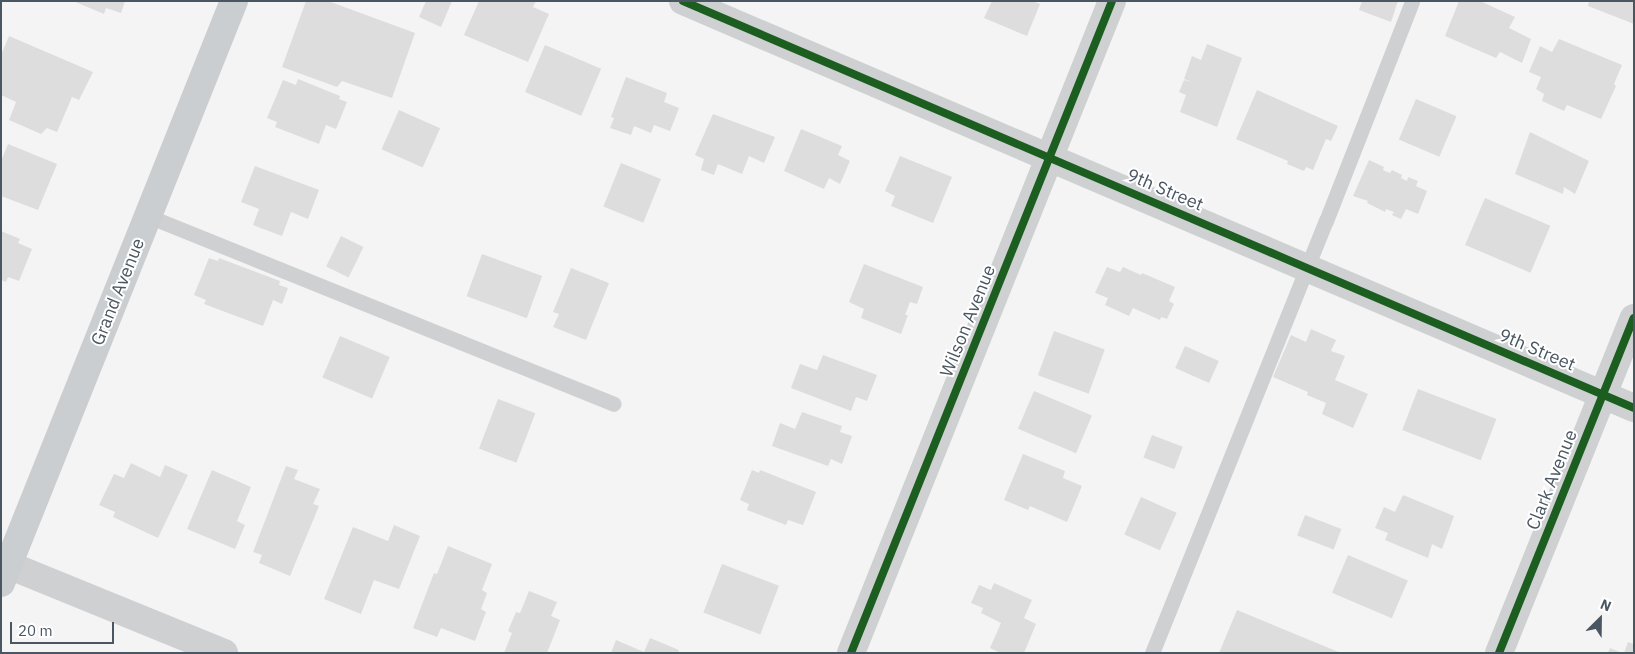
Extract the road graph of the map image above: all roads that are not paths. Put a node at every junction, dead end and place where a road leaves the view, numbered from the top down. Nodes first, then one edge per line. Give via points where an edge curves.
1 (234, 1) edge
2 (683, 1) edge
3 (1112, 1) edge
4 (1412, 1) edge
5 (1050, 157) junction
6 (148, 216) junction
7 (1307, 268) junction
8 (1634, 318) edge
9 (1603, 394) junction
10 (614, 404) dead end
11 (1634, 408) edge
12 (4, 570) edge
13 (224, 653) edge
14 (851, 653) edge
15 (1152, 653) edge
16 (1499, 653) edge

1 - 6 main road, Grand Avenue
2 - 5 street, 9th Street
3 - 5 street, Wilson Avenue
4 - 7 lane
5 - 7 street, 9th Street
5 - 14 street, Wilson Avenue
6 - 10 lane
6 - 12 main road, Grand Avenue
7 - 9 street, 9th Street
7 - 15 lane
8 - 9 street, Clark Avenue
9 - 11 street, 9th Street
9 - 16 street, Clark Avenue
12 - 13 street

